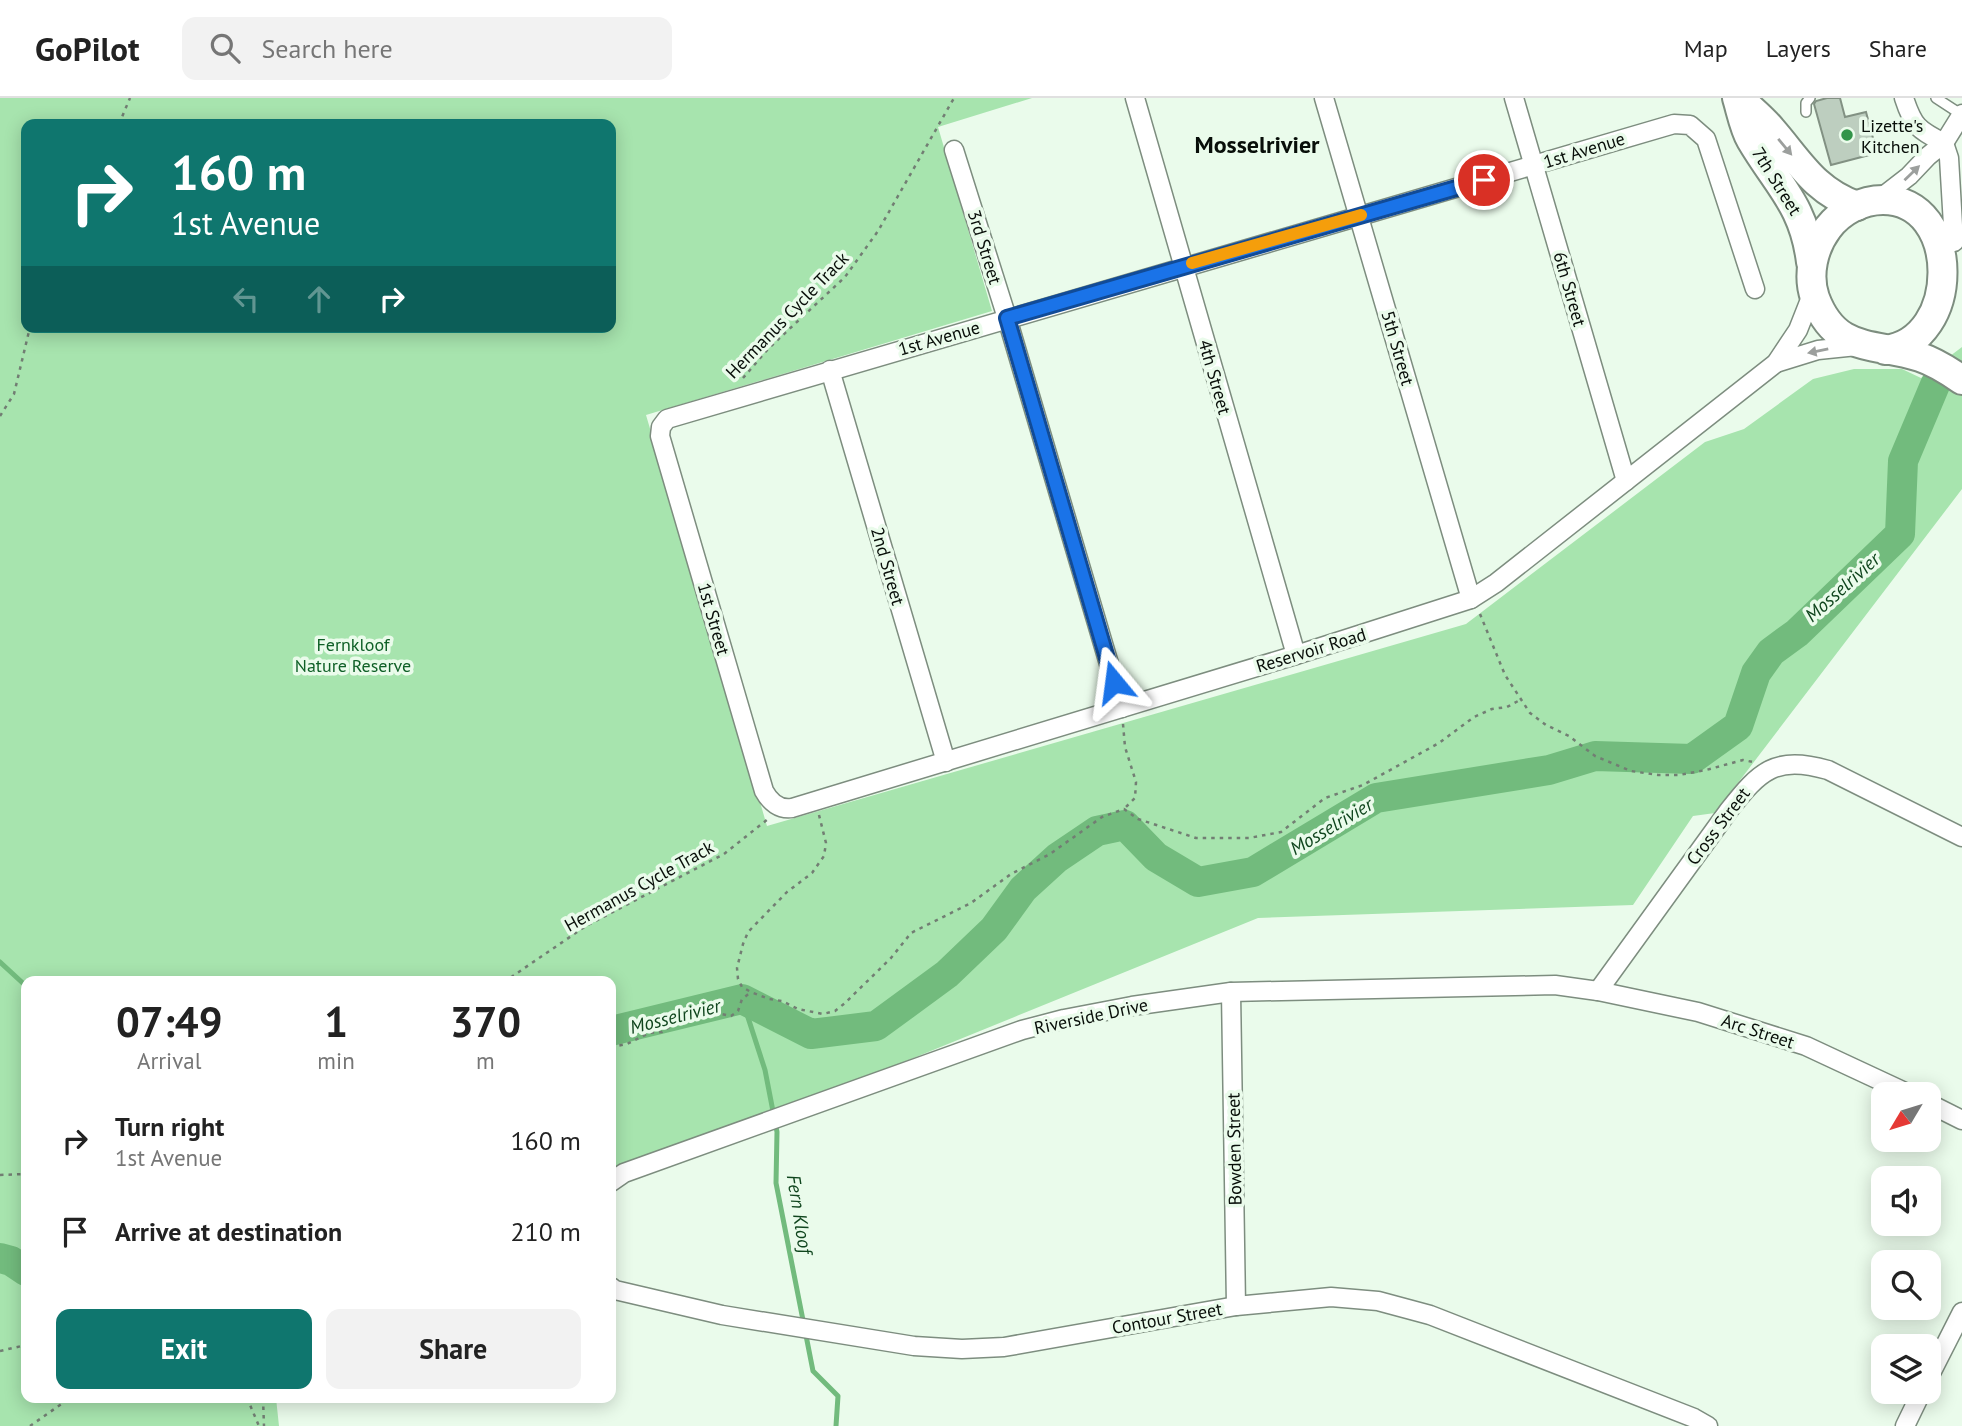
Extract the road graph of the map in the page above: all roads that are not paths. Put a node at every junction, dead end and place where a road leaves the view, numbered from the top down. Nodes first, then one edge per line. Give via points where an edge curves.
1 (1135, 98) edge
2 (1324, 98) edge
3 (1514, 98) edge
4 (1738, 98) edge
5 (1810, 98) edge
6 (1904, 98) edge
7 (1936, 98) edge
8 (1806, 112) dead end
9 (1962, 115) edge
10 (1947, 138) junction
11 (954, 149) dead end
12 (1534, 165) junction
13 (1867, 203) junction
14 (1359, 216) junction
15 (1954, 242) junction
16 (1183, 266) junction
17 (1812, 279) junction
18 (1961, 279) edge
19 (1755, 289) dead end
20 (1007, 318) junction
21 (1873, 348) junction
22 (1776, 363) junction
23 (830, 370) junction
24 (1962, 380) edge
25 (663, 424) joint
26 (1626, 481) junction
27 (1471, 599) junction
28 (1296, 655) junction
29 (1122, 708) junction
30 (946, 762) junction
31 (781, 807) joint
32 (1962, 837) edge
33 (1598, 991) junction
34 (1231, 992) junction
35 (1883, 1082) edge
36 (1941, 1109) edge
37 (1962, 1120) edge
38 (616, 1178) edge
39 (616, 1290) edge
40 (1236, 1306) junction
41 (1962, 1312) edge
42 (1941, 1353) edge
43 (1916, 1404) edge
44 (1708, 1426) edge
45 (1905, 1426) edge

1 - 16 street, 4th Street
2 - 14 street, 5th Street
3 - 12 street, 6th Street
4 -> 13 main road, 7th Street via 1772,129 1812,179 1832,195
4 - 17 main road, 7th Street via 1749,138 1798,210 1807,236
5 - 8 lane
6 - 10 street via 1922,132
7 - 9 lane
9 - 10 street
13 -> 10 street via 1909,176
10 - 15 street
11 - 20 street, 3rd Street
12 - 14 street, 1st Avenue
12 - 19 street, 1st Avenue via 1674,124 1690,125 1709,144
12 - 26 street, 6th Street
13 - 15 main road via 1893,200 1922,209
13 - 17 main road via 1831,223 1819,243
14 - 16 street, 1st Avenue
14 - 27 street, 5th Street
15 - 18 main road
16 - 20 street, 1st Avenue
16 - 28 street, 4th Street
17 - 21 main road via 1820,310 1831,325 1845,338
17 - 22 street, Reservoir Road via 1798,330
18 - 21 main road via 1959,294 1944,323 1931,335 1901,349
20 - 23 street, 1st Avenue
20 - 29 street, 3rd Street
21 -> 22 street, Reservoir Road via 1818,350
21 - 24 main road via 1917,356
22 - 26 street, Reservoir Road
23 - 25 street, 1st Avenue via 672,417
23 - 30 street, 2nd Street
25 - 31 street, 1st Street via 660,436 764,791
26 - 27 street, Reservoir Road
27 - 28 street, Reservoir Road
28 - 29 street, Reservoir Road
29 - 30 street, Reservoir Road
30 - 31 street, Reservoir Road via 814,802
32 - 33 street, Cross Street via 1828,770 1804,763 1766,771 1729,810
33 - 34 street, Riverside Drive via 1555,985
33 - 35 street, Arc Street via 1698,1012 1806,1046
34 - 38 street, Riverside Drive via 1132,1006 1022,1030
34 - 40 street, Bowden Street
36 - 37 street
39 - 40 street, Contour Street via 722,1315 914,1346 962,1349 1004,1347
40 - 44 street, Contour Street via 1331,1297 1378,1301 1430,1315
41 - 42 street
43 - 45 street

